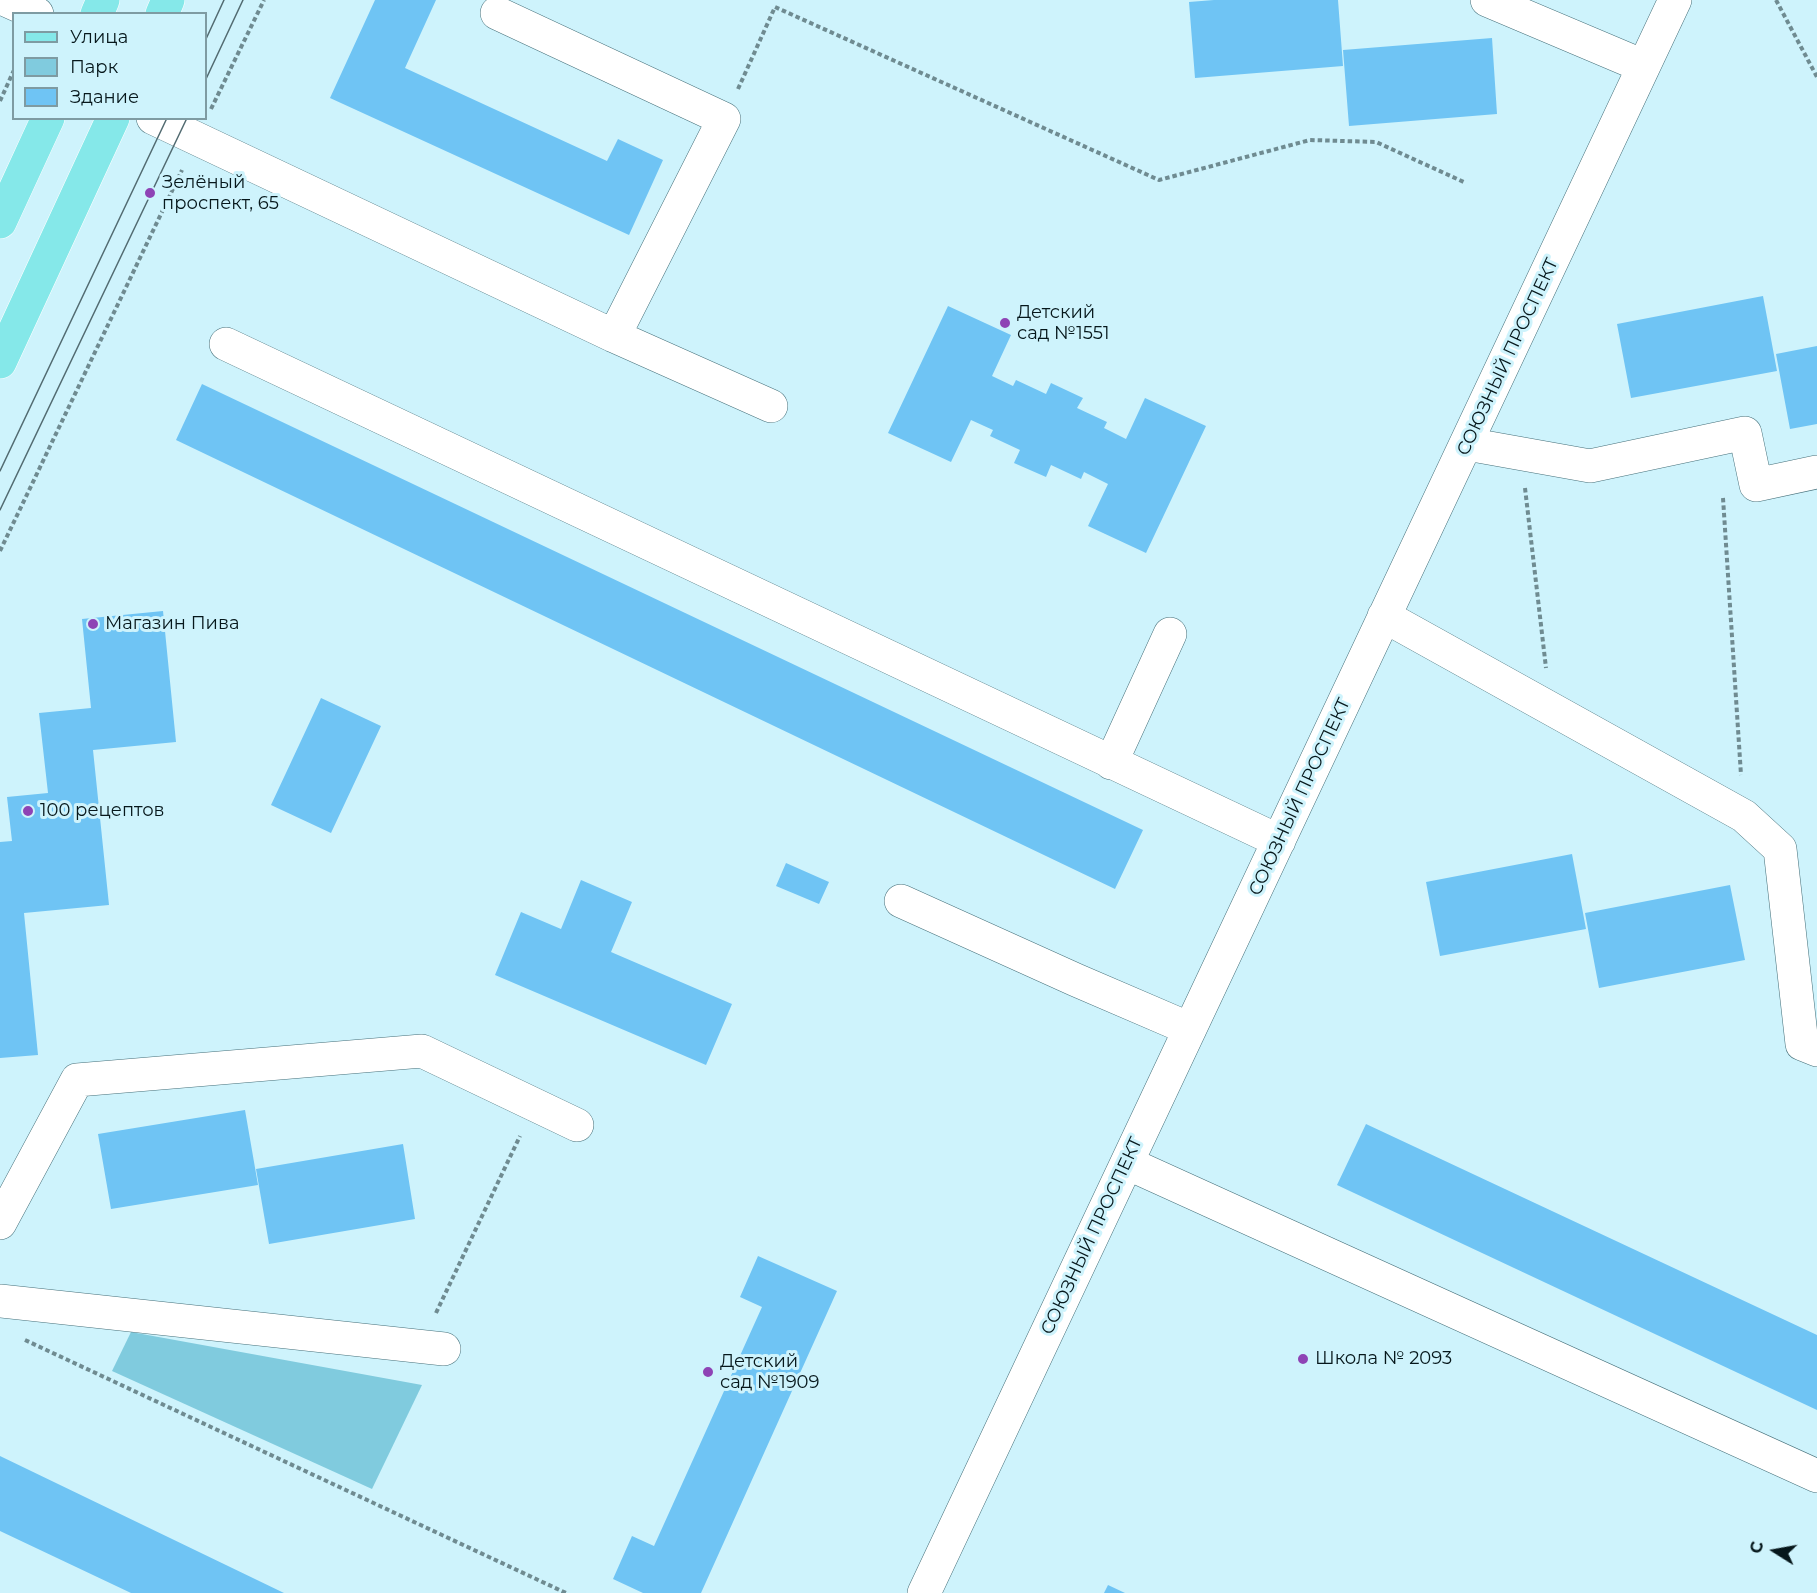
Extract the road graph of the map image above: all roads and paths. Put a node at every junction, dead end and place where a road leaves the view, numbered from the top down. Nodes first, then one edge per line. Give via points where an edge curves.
1 (6, 0) edge
2 (264, 0) edge
3 (1487, 0) edge
4 (1675, 0) edge
5 (1776, 0) edge
6 (33, 12) edge
7 (497, 13) dead end
8 (1643, 66) junction
9 (12, 74) edge
10 (1817, 77) edge
11 (0, 101) edge
12 (207, 118) edge
13 (724, 119) junction
14 (47, 120) edge
15 (112, 120) edge
16 (157, 120) edge
17 (206, 120) edge
18 (197, 139) junction
19 (1466, 183) dead end
20 (0, 222) edge
21 (614, 336) junction
22 (226, 344) dead end
23 (0, 362) edge
24 (771, 406) dead end
25 (1467, 444) junction
26 (1521, 454) junction
27 (1817, 472) edge
28 (1723, 497) dead end
29 (0, 551) edge
30 (1384, 616) junction
31 (1170, 634) dead end
32 (1550, 708) junction
33 (1112, 763) junction
34 (1744, 816) junction
35 (1279, 841) junction
36 (902, 901) dead end
37 (1190, 1029) junction
38 (1817, 1050) edge
39 (535, 1105) junction
40 (577, 1125) dead end
41 (1127, 1163) junction
42 (0, 1223) edge
43 (0, 1301) edge
44 (21, 1338) dead end
45 (432, 1348) joint
46 (1817, 1476) edge
47 (566, 1593) edge
48 (924, 1593) edge

1 - 6 street
2 - 12 path
3 - 8 street
4 - 8 street, СОЮЗНЫЙ ПРОСПЕКТ
5 - 10 path
7 - 13 street
8 - 25 street, СОЮЗНЫЙ ПРОСПЕКТ
9 - 11 path
13 - 19 path via 775,8 1159,180 1310,140 1376,142
13 - 21 street
14 - 20 main road
15 - 23 main road
16 - 18 street
17 - 18 path
18 - 21 street
18 - 29 path
21 - 24 street
22 - 33 street
25 - 26 street
25 - 30 street, СОЮЗНЫЙ ПРОСПЕКТ
26 - 27 street via 1590,466 1745,433 1756,484
26 - 32 path
28 - 34 path
30 - 32 street
30 - 35 street, СОЮЗНЫЙ ПРОСПЕКТ
31 - 33 street
32 - 34 street
33 - 35 street
34 - 38 street via 1780,849 1802,1044
35 - 37 street, СОЮЗНЫЙ ПРОСПЕКТ
36 - 37 street
37 - 41 street, СОЮЗНЫЙ ПРОСПЕКТ
39 - 40 street
39 - 42 street via 422,1051 77,1080
39 - 45 path
41 - 46 street
41 - 48 street, СОЮЗНЫЙ ПРОСПЕКТ
43 - 45 street
44 - 47 path

